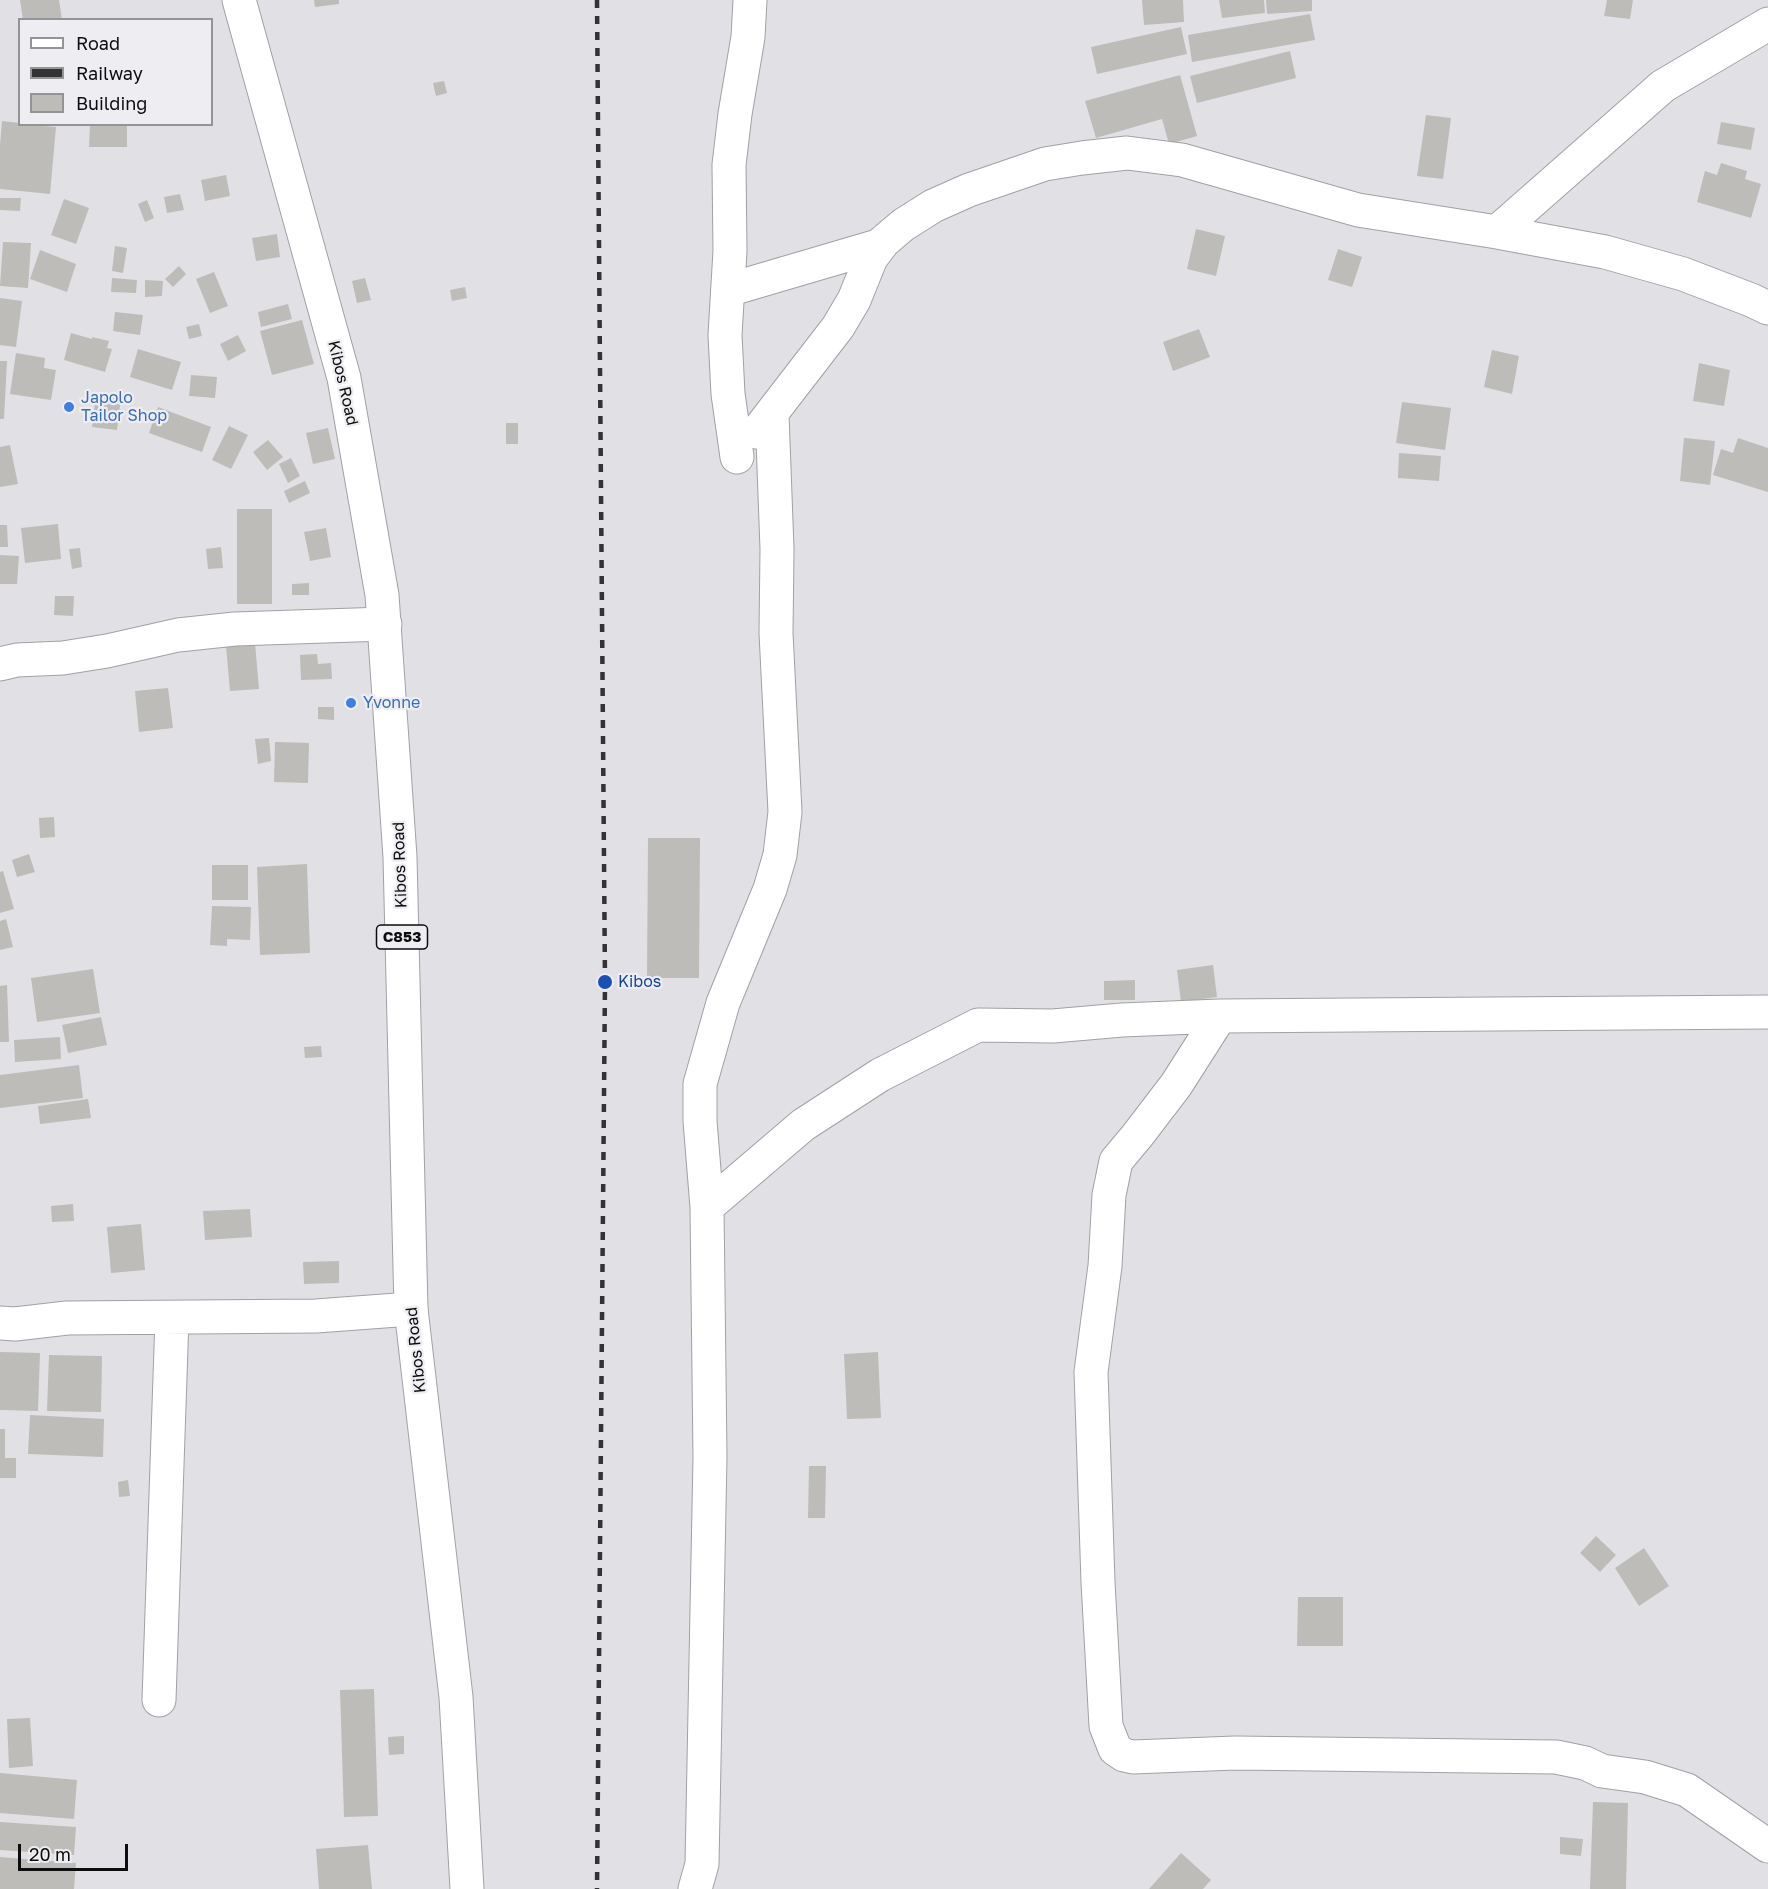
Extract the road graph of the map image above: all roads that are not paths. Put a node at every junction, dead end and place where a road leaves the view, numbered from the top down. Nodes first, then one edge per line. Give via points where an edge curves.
1 (239, 0) edge
2 (750, 0) edge
3 (1768, 24) edge
4 (1497, 232) junction
5 (881, 245) junction
6 (728, 290) junction
7 (1768, 308) edge
8 (772, 414) junction
9 (385, 624) junction
10 (0, 664) edge
11 (1768, 1012) edge
12 (1220, 1016) junction
13 (707, 1207) junction
14 (411, 1309) junction
15 (172, 1318) junction
16 (0, 1323) edge
17 (159, 1700) dead end
18 (1768, 1846) edge
19 (467, 1889) edge
20 (695, 1889) edge

1 - 9 street, Kibos Road / C853 via 344,378
2 - 6 street via 729,165
3 - 4 street via 1663,86
4 - 5 street via 1358,210 1182,160 1127,153 1045,164 969,190 923,212
4 - 7 street via 1605,252 1683,274
5 - 6 street
5 - 8 street via 838,327
6 - 8 street via 728,394 737,457
8 - 13 street via 776,633 785,812 780,855 770,889 723,1004 700,1084
9 - 10 street via 235,629 63,658
9 - 14 street, Kibos Road / C853 via 400,857
11 - 12 street
12 - 13 street via 1053,1026 978,1025 880,1075 803,1125
12 - 18 street via 1176,1084 1116,1161 1108,1196 1105,1266 1091,1372 1106,1726 1115,1749 1133,1757 1235,1753 1556,1757 1687,1790
13 - 20 street via 710,1456 702,1864
14 - 15 street via 316,1316
14 - 19 street, Kibos Road / C853 via 456,1697
15 - 16 street via 68,1318
15 - 17 street

